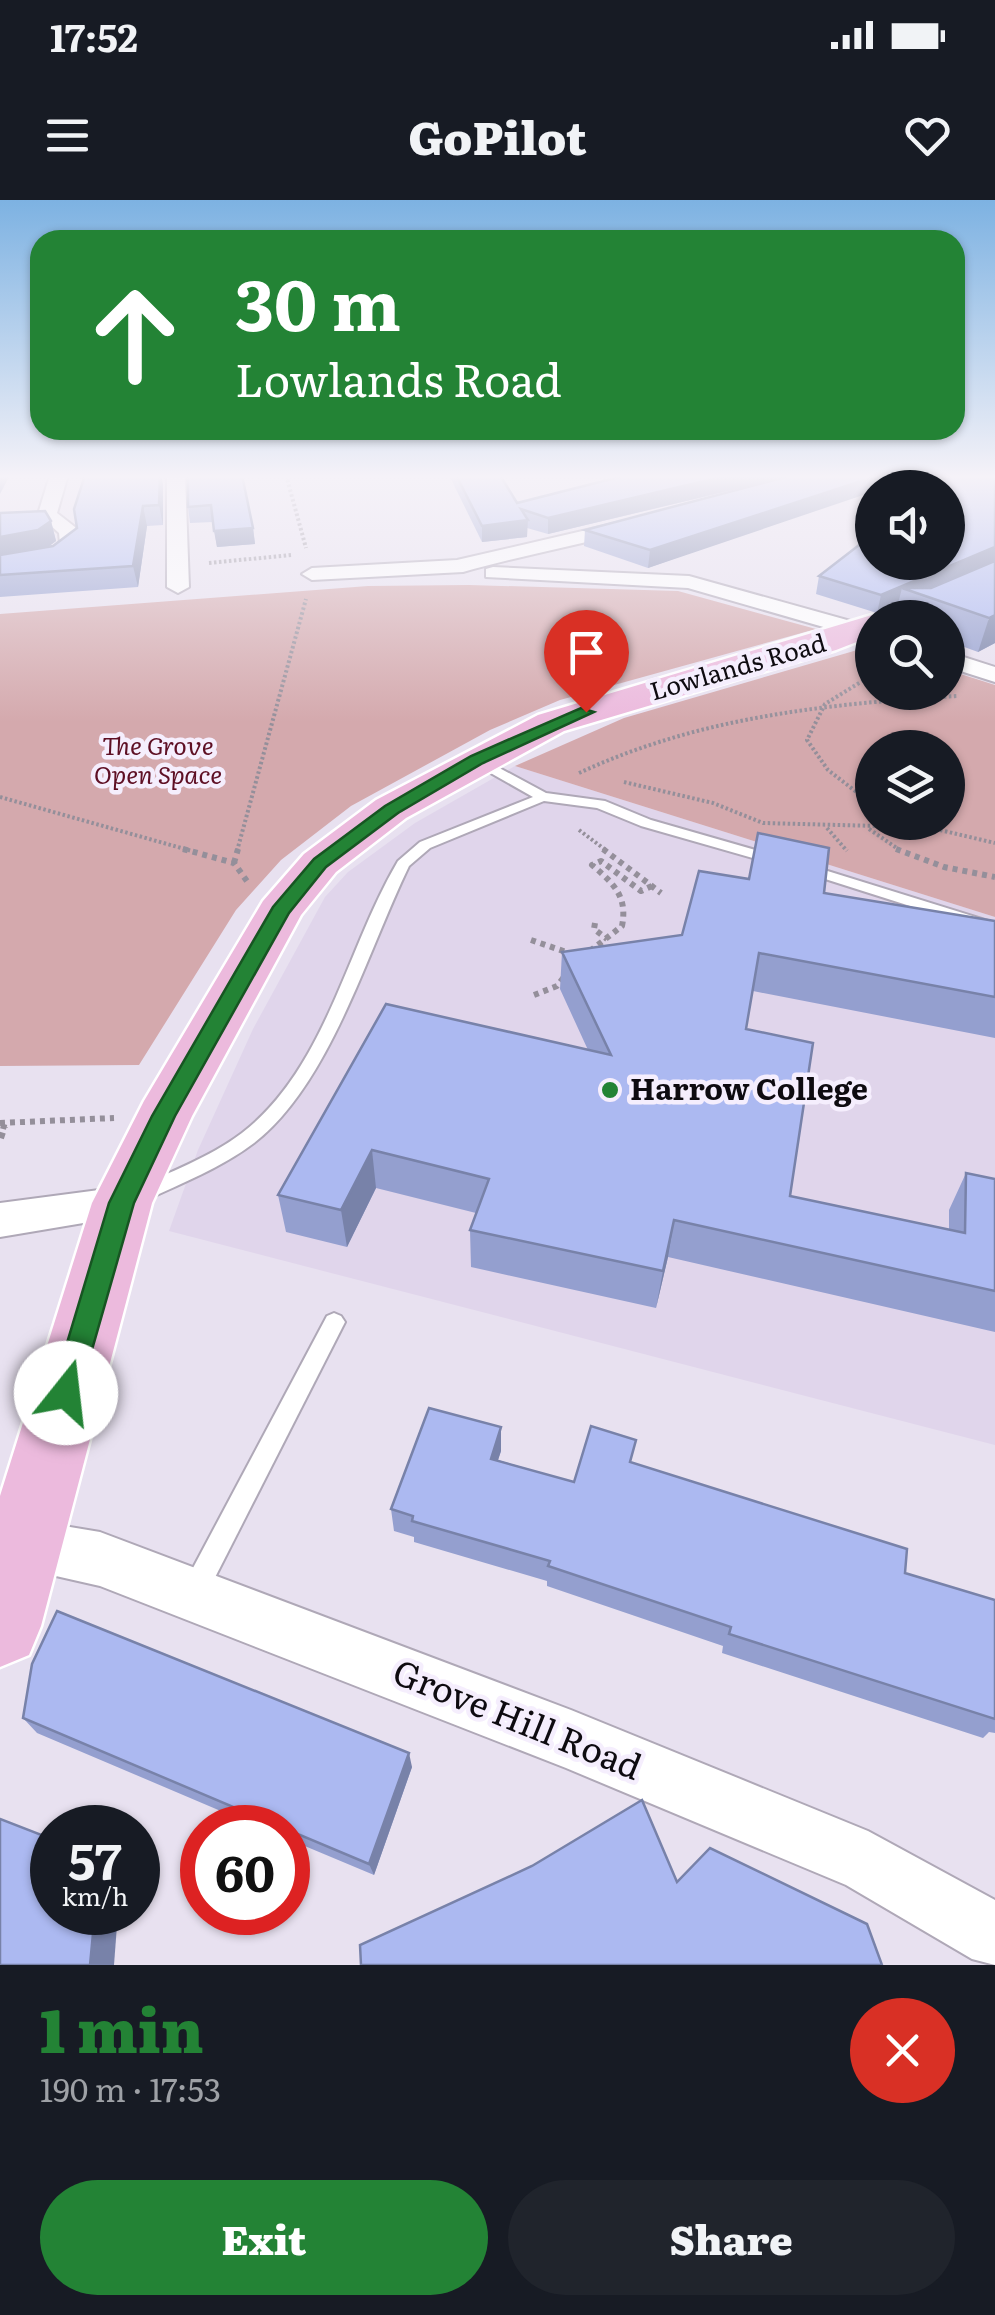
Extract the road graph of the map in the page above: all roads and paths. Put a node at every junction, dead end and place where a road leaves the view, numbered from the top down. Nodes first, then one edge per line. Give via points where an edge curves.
1 (53, 557) edge
2 (178, 557) edge
3 (308, 557) edge
4 (488, 557) edge
5 (310, 563) junction
6 (178, 566) junction
7 (463, 566) junction
8 (0, 567) edge
9 (178, 587) dead end
10 (855, 618) edge
11 (855, 632) edge
12 (965, 664) edge
13 (995, 674) edge
14 (855, 686) edge
15 (970, 695) dead end
16 (826, 704) junction
17 (487, 755) junction
18 (579, 774) junction
19 (597, 777) dead end
20 (615, 780) dead end
21 (855, 791) edge
22 (0, 797) edge
23 (551, 797) junction
24 (855, 827) edge
25 (965, 837) edge
26 (881, 840) edge
27 (995, 843) edge
28 (234, 863) junction
29 (995, 877) edge
30 (652, 886) junction
31 (661, 893) dead end
32 (256, 894) dead end
33 (595, 922) dead end
34 (995, 928) edge
35 (607, 939) junction
36 (530, 940) dead end
37 (569, 972) edge
38 (534, 995) dead end
39 (164, 1116) junction
40 (2, 1122) edge
41 (0, 1138) edge
42 (122, 1203) junction
43 (0, 1220) edge
44 (334, 1322) dead end
45 (22, 1545) junction
46 (194, 1593) junction
47 (0, 1626) edge
48 (995, 1936) edge

1 - 8 street
2 - 6 street
3 - 5 path
4 - 7 street
5 - 6 path
5 - 7 street
5 - 28 path
6 - 9 street
7 - 10 street via 688,582
11 - 17 main road, Lowlands Road via 622,700
12 - 13 street
14 - 16 path
15 - 16 path
16 - 18 path via 672,737
16 - 21 path via 807,740 828,770
17 - 18 path
17 - 23 lane
17 - 39 main road, Lowlands Road via 392,809 320,863 280,911
18 - 19 path
20 - 24 path via 698,798 763,822
22 - 28 path
23 - 30 path via 566,821
23 - 34 lane via 600,804
23 - 42 lane via 425,845 402,864 299,1078 263,1126 230,1151
25 - 27 path
26 - 29 path via 930,864
28 - 32 path
30 - 31 path
30 - 35 path via 642,891 602,861 592,865 626,900 622,926
33 - 35 path
35 - 36 path via 580,958
37 - 38 path via 557,986
39 - 40 path
39 - 42 main road, Lowlands Road
40 - 41 path
42 - 43 street
42 - 45 main road, Lowlands Road
44 - 46 lane
45 - 46 street, Grove Hill Road via 100,1559
45 - 47 main road, Lowlands Road
46 - 48 street, Grove Hill Road via 850,1856

